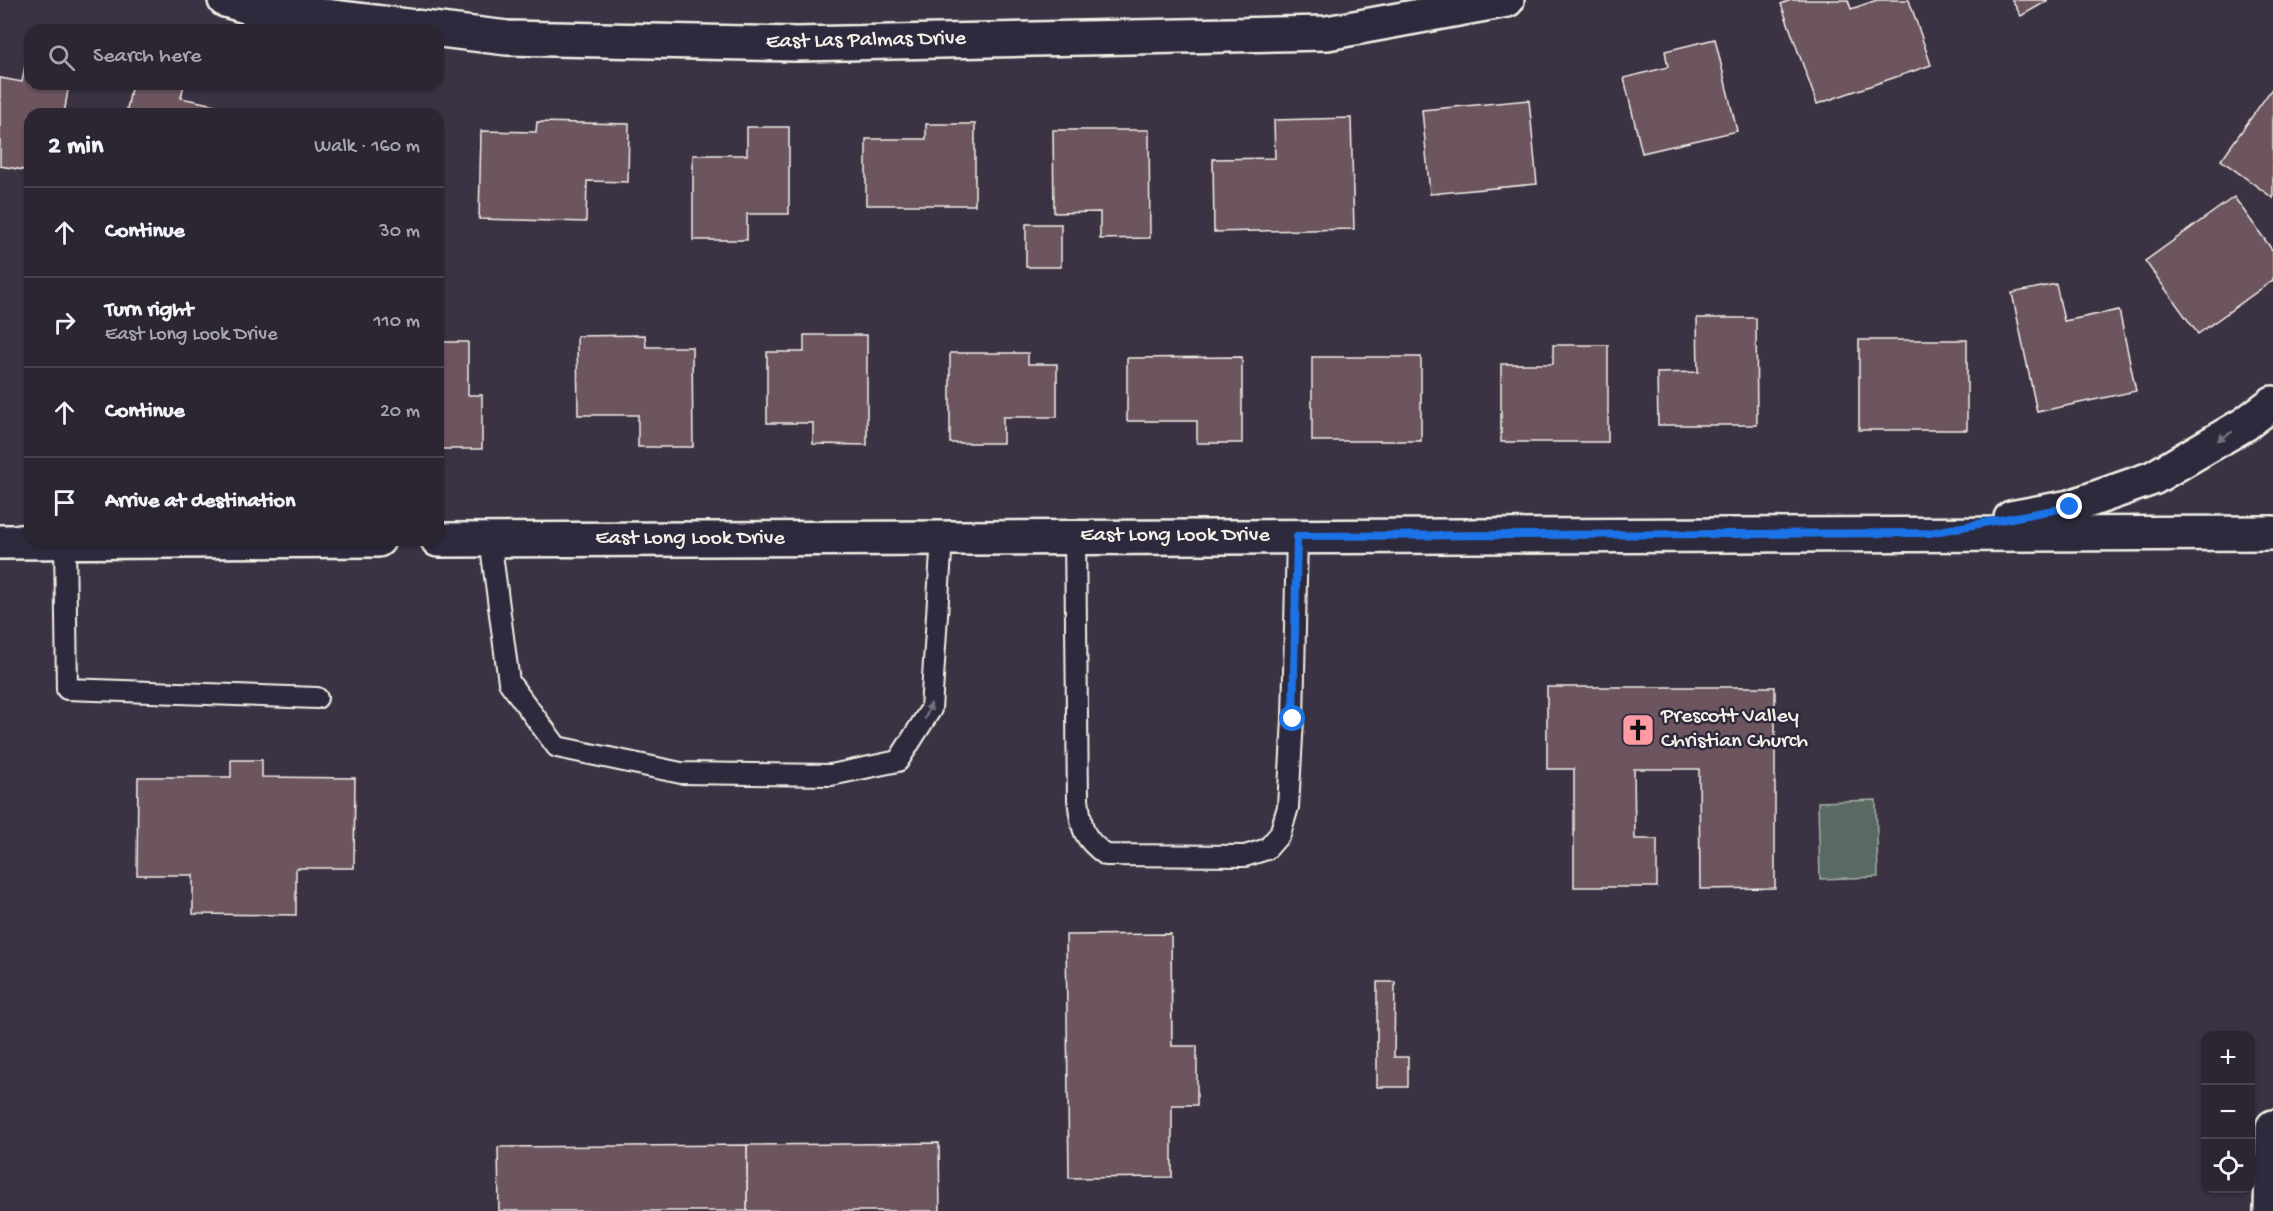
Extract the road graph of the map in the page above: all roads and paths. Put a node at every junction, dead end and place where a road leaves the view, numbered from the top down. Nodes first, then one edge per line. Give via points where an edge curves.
1 (225, 0) edge
2 (1508, 0) edge
3 (390, 24) edge
4 (444, 30) edge
5 (2273, 403) edge
6 (1929, 533) junction
7 (2273, 533) edge
8 (1297, 536) junction
9 (942, 537) junction
10 (1075, 537) junction
11 (490, 539) junction
12 (444, 540) edge
13 (0, 542) edge
14 (24, 542) edge
15 (65, 546) edge
16 (317, 698) dead end
17 (2273, 1127) edge
18 (2271, 1211) edge

1 - 3 street, East Las Palmas Drive via 249,7
2 - 4 street, East Las Palmas Drive via 1327,33 797,44 507,38
5 -> 6 street via 2246,424 2153,478 2070,507
6 - 7 street, East Long Look Drive
6 - 8 street, East Long Look Drive
8 - 10 street, East Long Look Drive
8 - 10 lane via 1288,807 1280,834 1267,849 1245,856 1106,855 1090,843 1081,825 1078,800
9 - 10 street, East Long Look Drive
9 - 11 street, East Long Look Drive
11 -> 9 lane via 509,682 557,747 681,773 831,776 898,761 932,710
11 - 12 street, East Long Look Drive
13 - 14 street
15 - 16 lane via 67,689
17 - 18 street

